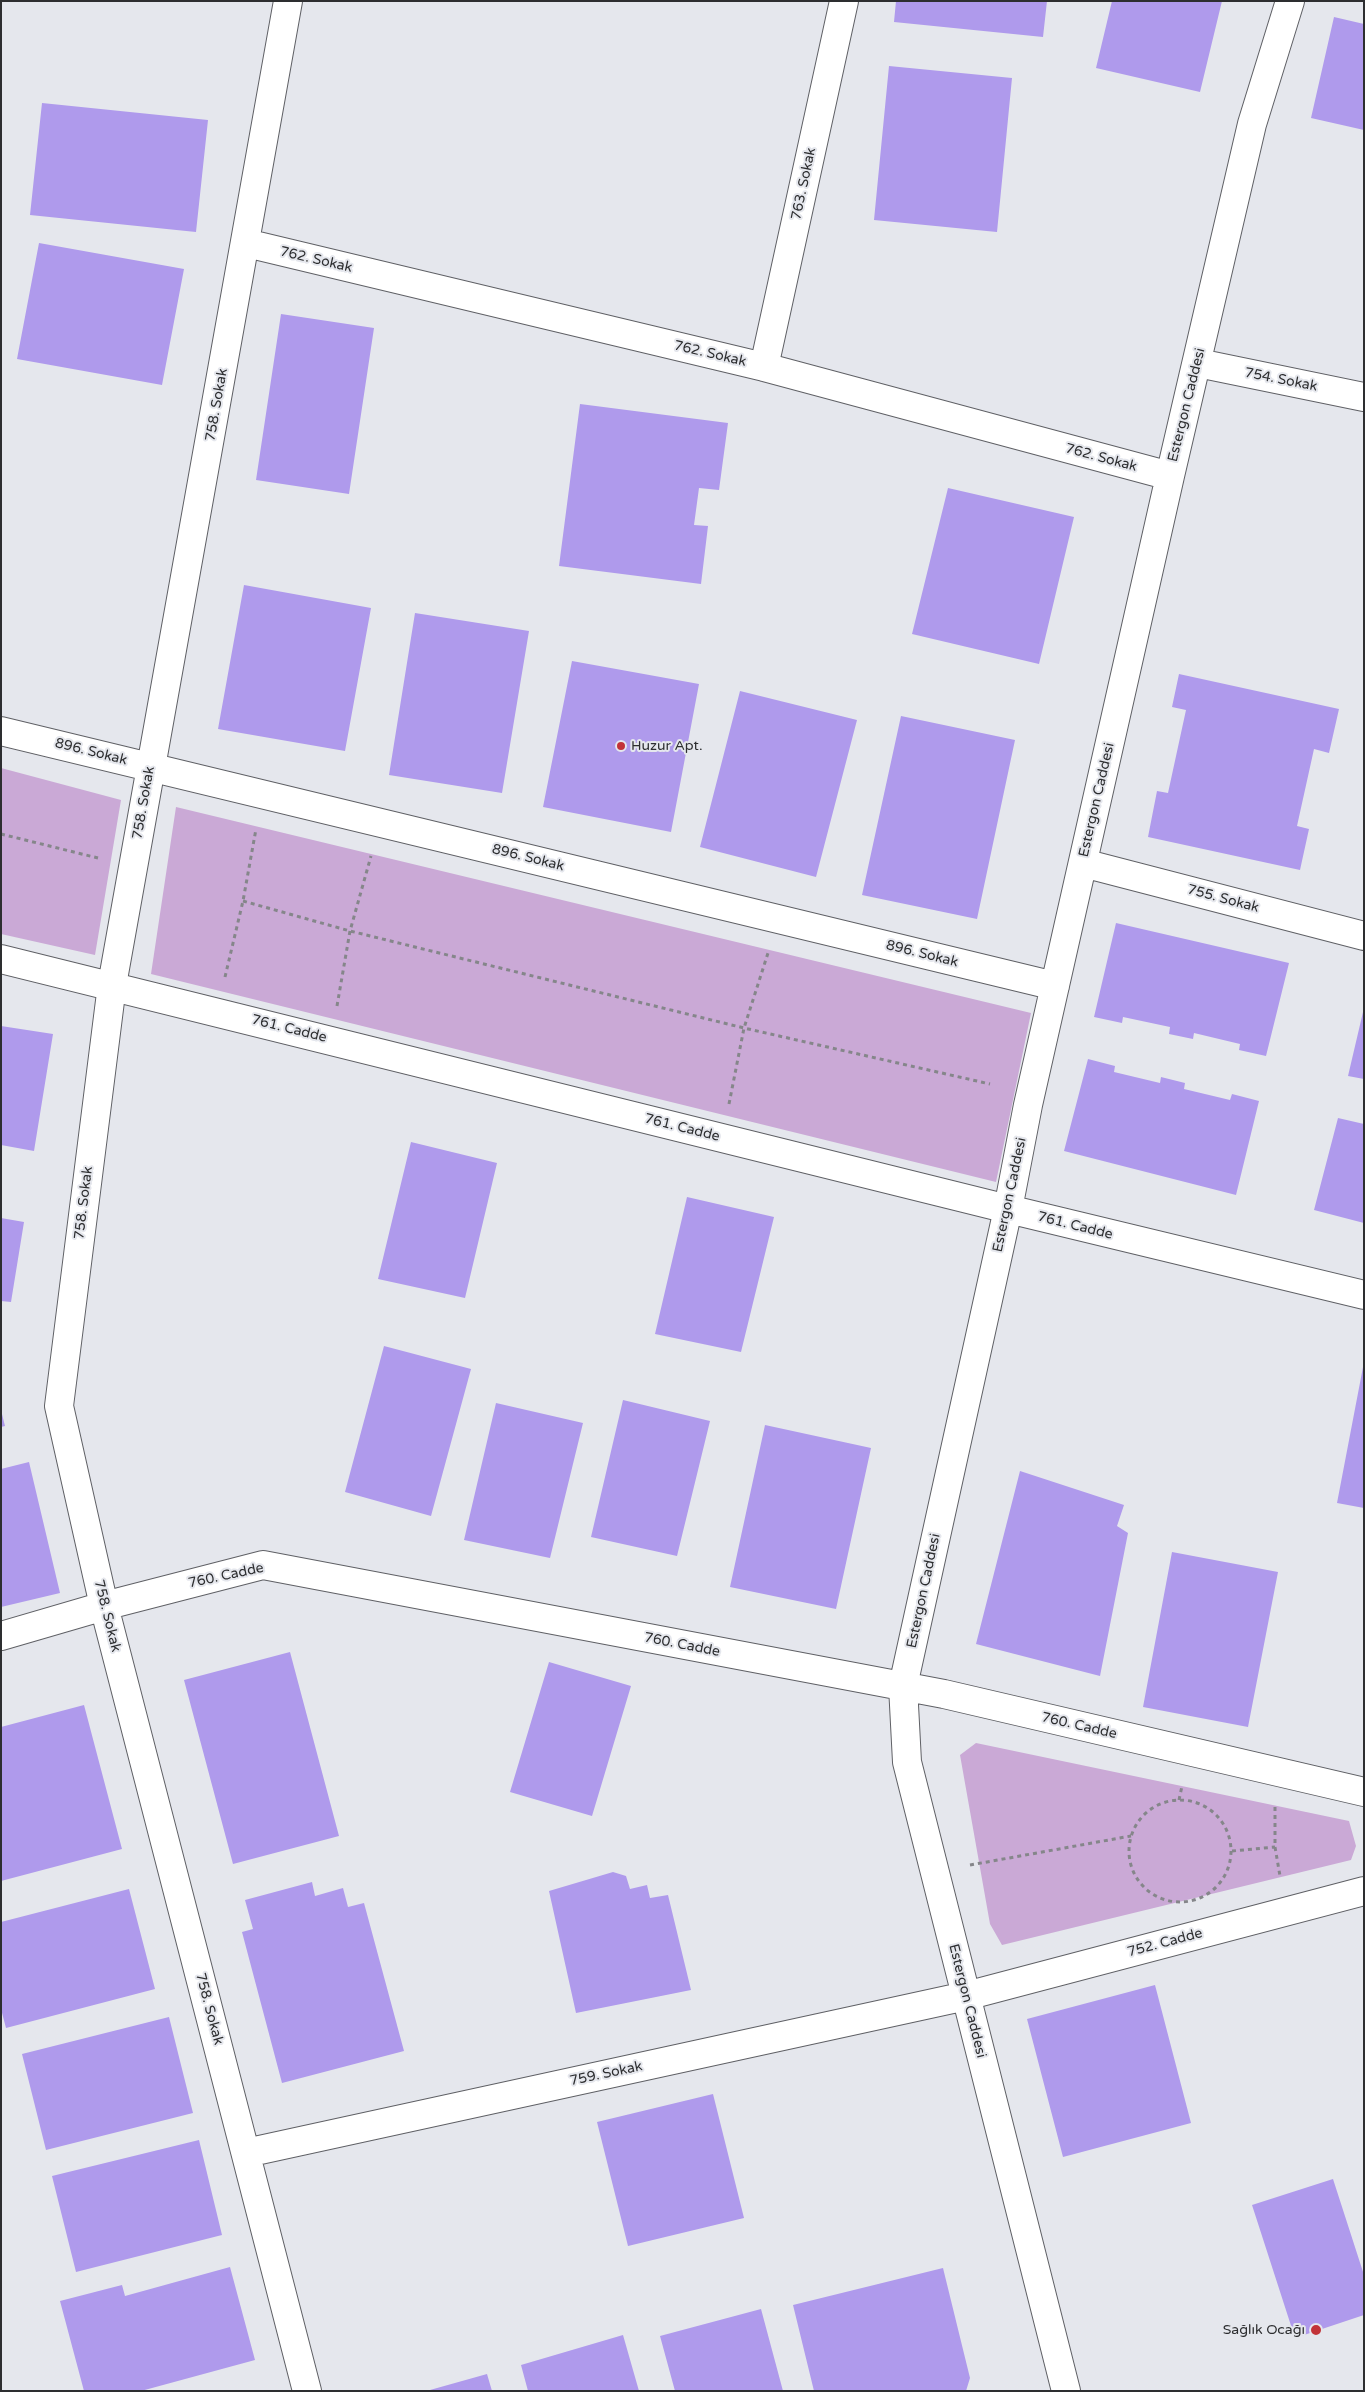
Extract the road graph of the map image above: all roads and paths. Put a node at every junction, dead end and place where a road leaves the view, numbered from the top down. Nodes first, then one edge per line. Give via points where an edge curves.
1 (288, 1) edge
2 (844, 1) edge
3 (1290, 1) edge
4 (246, 244) junction
5 (1198, 363) junction
6 (764, 367) junction
7 (1364, 397) edge
8 (1170, 476) junction
9 (1, 730) edge
10 (151, 767) junction
11 (262, 794) junction
12 (381, 822) junction
13 (1, 834) edge
14 (1083, 863) junction
15 (133, 867) junction
16 (243, 901) junction
17 (774, 918) junction
18 (350, 932) junction
19 (1364, 936) edge
20 (1, 959) edge
21 (112, 985) junction
22 (1055, 986) junction
23 (219, 1012) junction
24 (744, 1028) junction
25 (330, 1039) junction
26 (990, 1084) dead end
27 (718, 1137) junction
28 (1008, 1210) junction
29 (1364, 1295) edge
30 (104, 1606) junction
31 (1, 1636) edge
32 (903, 1686) junction
33 (1364, 1792) edge
34 (1131, 1836) junction
35 (1275, 1847) dead end
36 (1232, 1851) junction
37 (935, 1871) junction
38 (1364, 1891) edge
39 (966, 1996) junction
40 (246, 2152) junction
41 (307, 2391) edge
42 (1066, 2391) edge

1 - 4 street, 758. Sokak
2 - 6 street, 763. Sokak
3 - 5 street, Estergon Caddesi via 1252,124
4 - 6 street, 762. Sokak
4 - 10 street, 758. Sokak
5 - 7 street, 754. Sokak
5 - 8 street, Estergon Caddesi
6 - 8 street, 762. Sokak
8 - 14 street, Estergon Caddesi
9 - 10 street, 896. Sokak
10 - 11 street, 896. Sokak
10 - 15 street, 758. Sokak
11 - 12 street, 896. Sokak
11 - 16 path
12 - 17 street, 896. Sokak
12 - 18 path
13 - 15 path
14 - 19 street, 755. Sokak
14 - 22 street, Estergon Caddesi
15 - 21 street, 758. Sokak
16 - 18 path
16 - 23 path
17 - 22 street, 896. Sokak
17 - 24 path via 767,957
18 - 24 path
18 - 25 path
20 - 21 street, 761. Cadde
21 - 23 street, 761. Cadde
21 - 30 street, 758. Sokak via 59,1406
22 - 28 street, Estergon Caddesi
23 - 25 street, 761. Cadde
24 - 26 path
24 - 27 path
25 - 27 street, 761. Cadde
27 - 28 street, 761. Cadde
28 - 29 street, 761. Cadde
28 - 32 street, Estergon Caddesi
30 - 31 street, 760. Cadde
30 - 32 street, 760. Cadde via 263,1565
30 - 40 street, 758. Sokak
32 - 33 street, 760. Cadde
32 - 37 street, Estergon Caddesi via 907,1762
34 - 36 path via 1138,1822 1164,1802 1195,1802 1221,1820
34 - 36 path via 1129,1854 1133,1871 1142,1886 1172,1902 1190,1902 1206,1896 1220,1884
34 - 37 path
35 - 36 path
37 - 39 street, Estergon Caddesi
38 - 39 street, 752. Cadde
39 - 40 street, 759. Sokak
39 - 42 street, Estergon Caddesi
40 - 41 street, 758. Sokak

